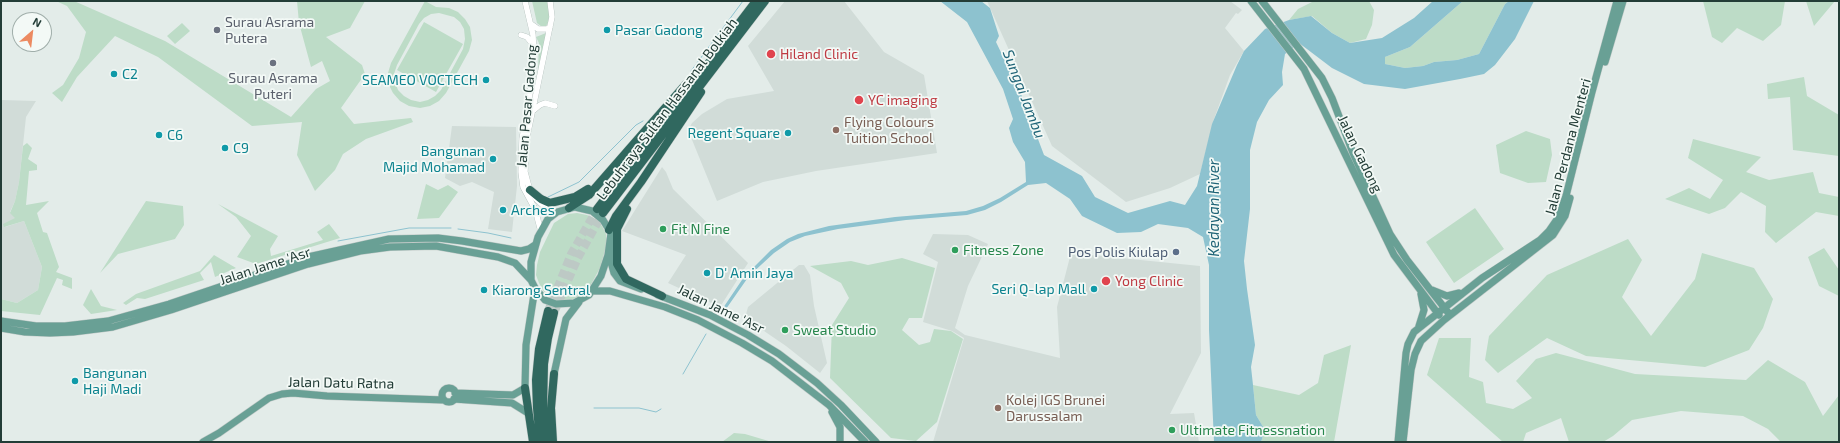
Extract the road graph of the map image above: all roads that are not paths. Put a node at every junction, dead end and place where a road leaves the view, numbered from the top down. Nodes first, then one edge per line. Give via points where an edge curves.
1 (525, 1) edge
2 (550, 1) edge
3 (767, 1) edge
4 (1251, 1) edge
5 (1262, 1) edge
6 (1617, 1) edge
7 (1623, 1) edge
8 (755, 2) edge
9 (531, 24) junction
10 (550, 27) junction
11 (724, 43) junction
12 (534, 47) junction
13 (720, 59) junction
14 (556, 106) dead end
15 (533, 111) junction
16 (1349, 154) junction
17 (609, 172) junction
18 (641, 182) junction
19 (530, 190) junction
20 (569, 208) junction
21 (557, 212) junction
22 (610, 231) junction
23 (541, 232) junction
24 (535, 245) junction
25 (531, 280) junction
26 (535, 288) junction
27 (1428, 288) junction
28 (593, 291) junction
29 (1421, 291) junction
30 (1464, 292) junction
31 (662, 296) junction
32 (580, 302) junction
33 (1444, 307) junction
34 (1437, 312) junction
35 (1447, 317) junction
36 (1, 321) edge
37 (1419, 326) junction
38 (1, 328) edge
39 (554, 374) joint
40 (524, 388) junction
41 (809, 390) junction
42 (455, 396) junction
43 (443, 397) junction
44 (528, 413) junction
45 (218, 434) junction
46 (204, 442) edge
47 (211, 442) edge
48 (533, 442) edge
49 (540, 442) edge
50 (548, 442) edge
51 (553, 442) edge
52 (840, 442) edge
53 (865, 442) edge
54 (876, 442) edge
55 (1398, 442) edge
56 (1403, 442) edge

1 - 9 street, Jalan Pasar Gadong
2 - 10 street, Jalan Pasar Gadong
3 - 13 highway, Lebuhraya Sultan Hassanal Bolkiah
4 - 16 main road, Jalan Gadong via 1292,52 1311,81
5 - 16 main road, Jalan Gadong via 1328,89
6 - 30 main road, Jalan Perdana Menteri via 1558,218 1540,240 1501,264
7 - 35 main road, Jalan Perdana Menteri via 1594,98 1568,208 1561,224 1542,244
8 - 11 highway, Lebuhraya Sultan Hassanal Bolkiah
9 - 10 street via 538,29
9 - 12 street, Jalan Pasar Gadong
9 - 12 street via 521,35
10 - 15 street, Jalan Pasar Gadong
11 - 13 highway, Lebuhraya Sultan Hassanal Bolkiah via 600,211
11 - 17 highway via 650,123
12 - 23 street, Jalan Pasar Gadong via 532,82 522,139 521,172 523,187 535,209
13 - 18 highway
14 - 15 street via 545,103
15 - 19 street, Jalan Pasar Gadong via 525,161 526,180
16 - 27 main road, Jalan Gadong via 1390,234
16 - 29 main road, Jalan Gadong via 1394,255
17 - 19 highway via 583,194 554,203 546,202
17 - 20 highway via 589,195
18 - 22 highway via 616,216
18 - 31 highway via 618,225 617,264 626,279
19 - 21 street, Jalan Pasar Gadong via 543,206
20 - 21 main road
20 - 22 main road via 592,211
21 - 23 main road via 548,220
22 - 28 main road via 606,264
22 - 31 main road, Jalan Jame 'Asr via 613,240 611,262 615,276 625,284
23 - 24 main road
24 - 25 main road via 531,262
24 - 36 main road, Jalan Jame 'Asr via 521,252 462,240 388,239 308,257 169,304 108,321 65,326 36,326
25 - 26 main road
25 - 38 main road, Jalan Jame 'Asr via 515,263 479,252 436,246 390,247 360,250 308,264 113,327 50,333
26 - 32 main road via 545,300 556,304 569,305
26 - 40 main road via 526,345
27 - 30 main road via 1447,296
27 - 33 main road, Jalan Gadong
28 - 32 main road
28 - 41 main road, Jalan Jame 'Asr via 619,293 665,307 704,323 757,351
29 - 34 main road, Jalan Gadong
29 - 37 main road via 1424,310
30 - 33 main road, Jalan Perdana Menteri
31 - 54 main road, Jalan Jame 'Asr via 730,325 778,354 817,383
32 - 39 main road via 566,319
33 - 34 main road, Jalan Perdana Menteri
33 - 35 main road, Jalan Gadong
34 - 35 main road, Jalan Gadong
34 - 37 main road, Jalan Perdana Menteri
35 - 56 main road, Jalan Perdana Menteri via 1426,335 1413,360
37 - 55 main road via 1411,337 1406,353
39 - 51 highway via 551,408
40 - 42 main road via 513,395
40 - 44 highway
41 - 52 main road via 836,417 840,428
41 - 53 main road, Jalan Jame 'Asr via 840,415
42 - 43 main road via 448,402
42 - 43 main road via 452,389 448,388 444,390
42 - 44 main road via 512,402
43 - 45 main road, Jalan Datu Ratna via 282,394 269,398
44 - 48 highway
45 - 46 main road, Jalan Datu Ratna
45 - 47 main road, Jalan Datu Ratna
49 - 50 highway via 536,380 541,336 551,312 544,364 543,408

